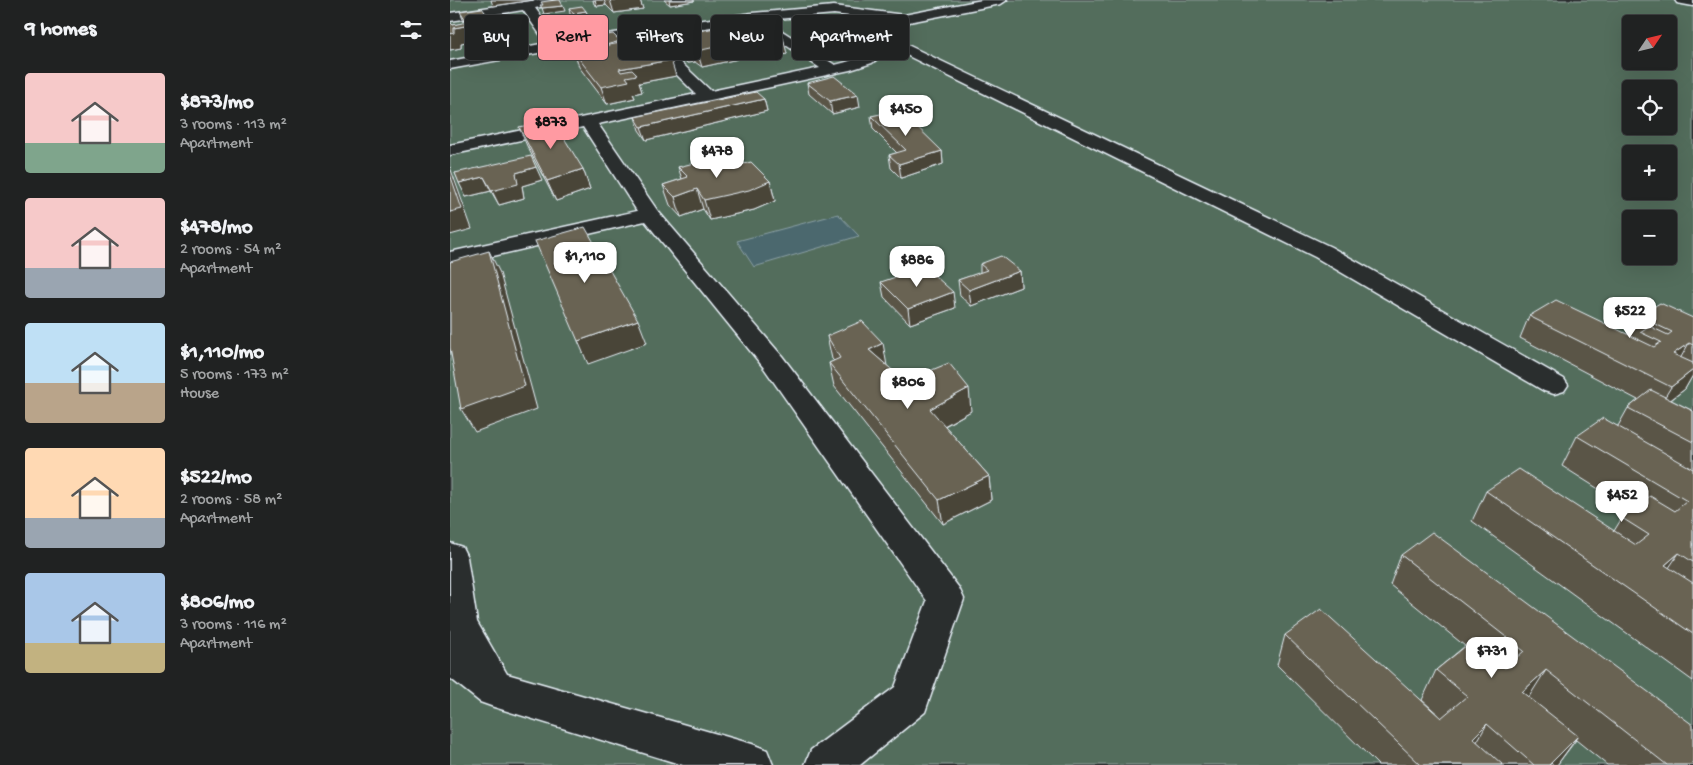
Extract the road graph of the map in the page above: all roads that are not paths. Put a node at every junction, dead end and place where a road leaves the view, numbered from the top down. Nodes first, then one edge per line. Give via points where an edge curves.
1 (550, 0) edge
2 (1002, 0) edge
3 (1681, 0) edge
4 (1693, 2) edge
5 (527, 6) junction
6 (775, 15) edge
7 (873, 15) edge
8 (450, 16) edge
9 (909, 18) edge
10 (538, 22) edge
11 (782, 37) edge
12 (538, 49) edge
13 (909, 51) edge
14 (670, 60) edge
15 (864, 60) edge
16 (450, 65) edge
17 (833, 70) junction
18 (707, 96) junction
19 (587, 121) junction
20 (450, 150) edge
21 (650, 214) junction
22 (450, 260) edge
23 (1554, 385) dead end
24 (450, 556) edge
25 (450, 655) edge
26 (494, 690) junction
27 (752, 765) edge
28 (826, 765) edge

1 - 5 street
2 - 9 street
3 - 4 street
5 - 8 street
5 - 10 street
6 - 7 street via 834,10
11 - 17 street
12 - 16 street
13 - 23 street via 1323,252
14 - 18 street
15 - 17 street
17 - 18 street
18 - 19 street
19 - 20 street
19 - 21 street
21 - 22 street
21 - 28 street via 773,362 946,599 911,699
24 - 26 street via 459,624
25 - 26 street
26 - 27 street

